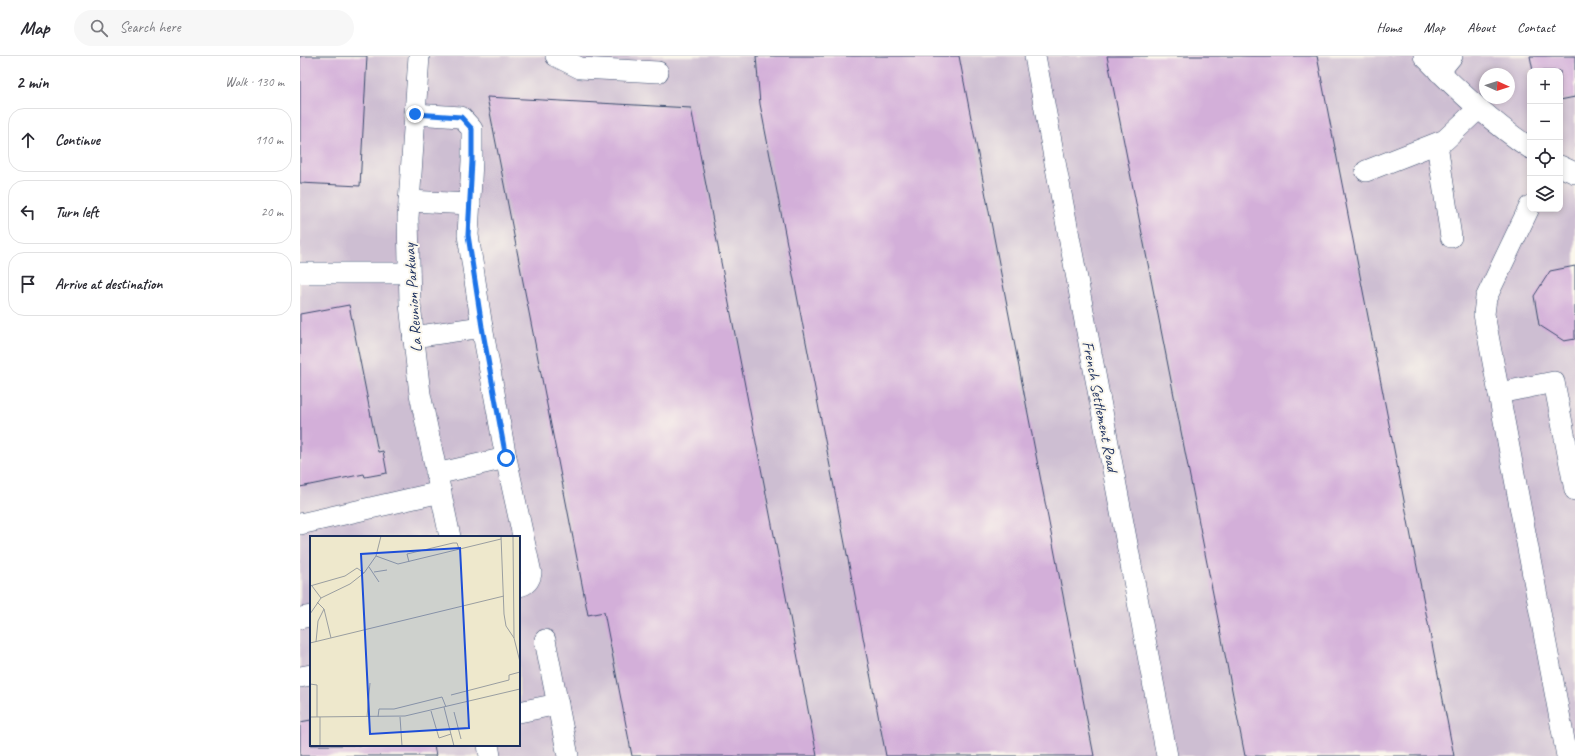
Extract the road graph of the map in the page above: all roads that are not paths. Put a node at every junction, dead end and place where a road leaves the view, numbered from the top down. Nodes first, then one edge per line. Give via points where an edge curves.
1 (419, 56) edge
2 (556, 56) edge
3 (1035, 56) edge
4 (1424, 56) edge
5 (1446, 64) edge
6 (658, 72) dead end
7 (1478, 109) junction
8 (415, 114) junction
9 (1437, 144) junction
10 (1527, 146) edge
11 (1563, 167) edge
12 (1366, 171) dead end
13 (1575, 173) edge
14 (409, 201) junction
15 (470, 204) junction
16 (1527, 212) edge
17 (1451, 237) dead end
18 (300, 273) edge
19 (409, 273) junction
20 (482, 327) junction
21 (413, 337) junction
22 (1499, 393) junction
23 (506, 458) junction
24 (439, 483) junction
25 (1575, 490) edge
26 (300, 524) edge
27 (450, 536) edge
28 (520, 586) edge
29 (310, 616) edge
30 (300, 618) edge
31 (545, 640) dead end
32 (310, 675) edge
33 (300, 678) edge
34 (558, 704) junction
35 (520, 712) edge
36 (488, 746) edge
37 (1570, 754) edge
38 (490, 756) edge
39 (568, 756) edge
40 (1167, 756) edge

1 - 8 street, La Reunion Parkway
2 - 6 street via 580,68
3 - 40 street, French Settlement Road
4 - 5 street
5 - 7 street
7 - 9 street via 1445,140
7 - 10 street
8 - 14 street, La Reunion Parkway
8 - 15 street via 461,117 472,129
9 - 12 street
9 - 17 street
11 - 13 street
14 - 15 street
14 - 19 street, La Reunion Parkway
15 - 20 street via 468,235
16 - 22 street via 1486,298 1484,314
18 - 19 street
19 - 21 street, La Reunion Parkway
20 - 21 street
20 - 23 street
21 - 24 street, La Reunion Parkway via 420,394
22 - 25 street via 1554,382
22 - 37 street
23 - 24 street
23 - 28 street via 531,573 530,579
24 - 26 street
24 - 27 street, La Reunion Parkway
29 - 30 street
31 - 34 street
32 - 33 street
34 - 35 street
34 - 39 street
36 - 38 street

